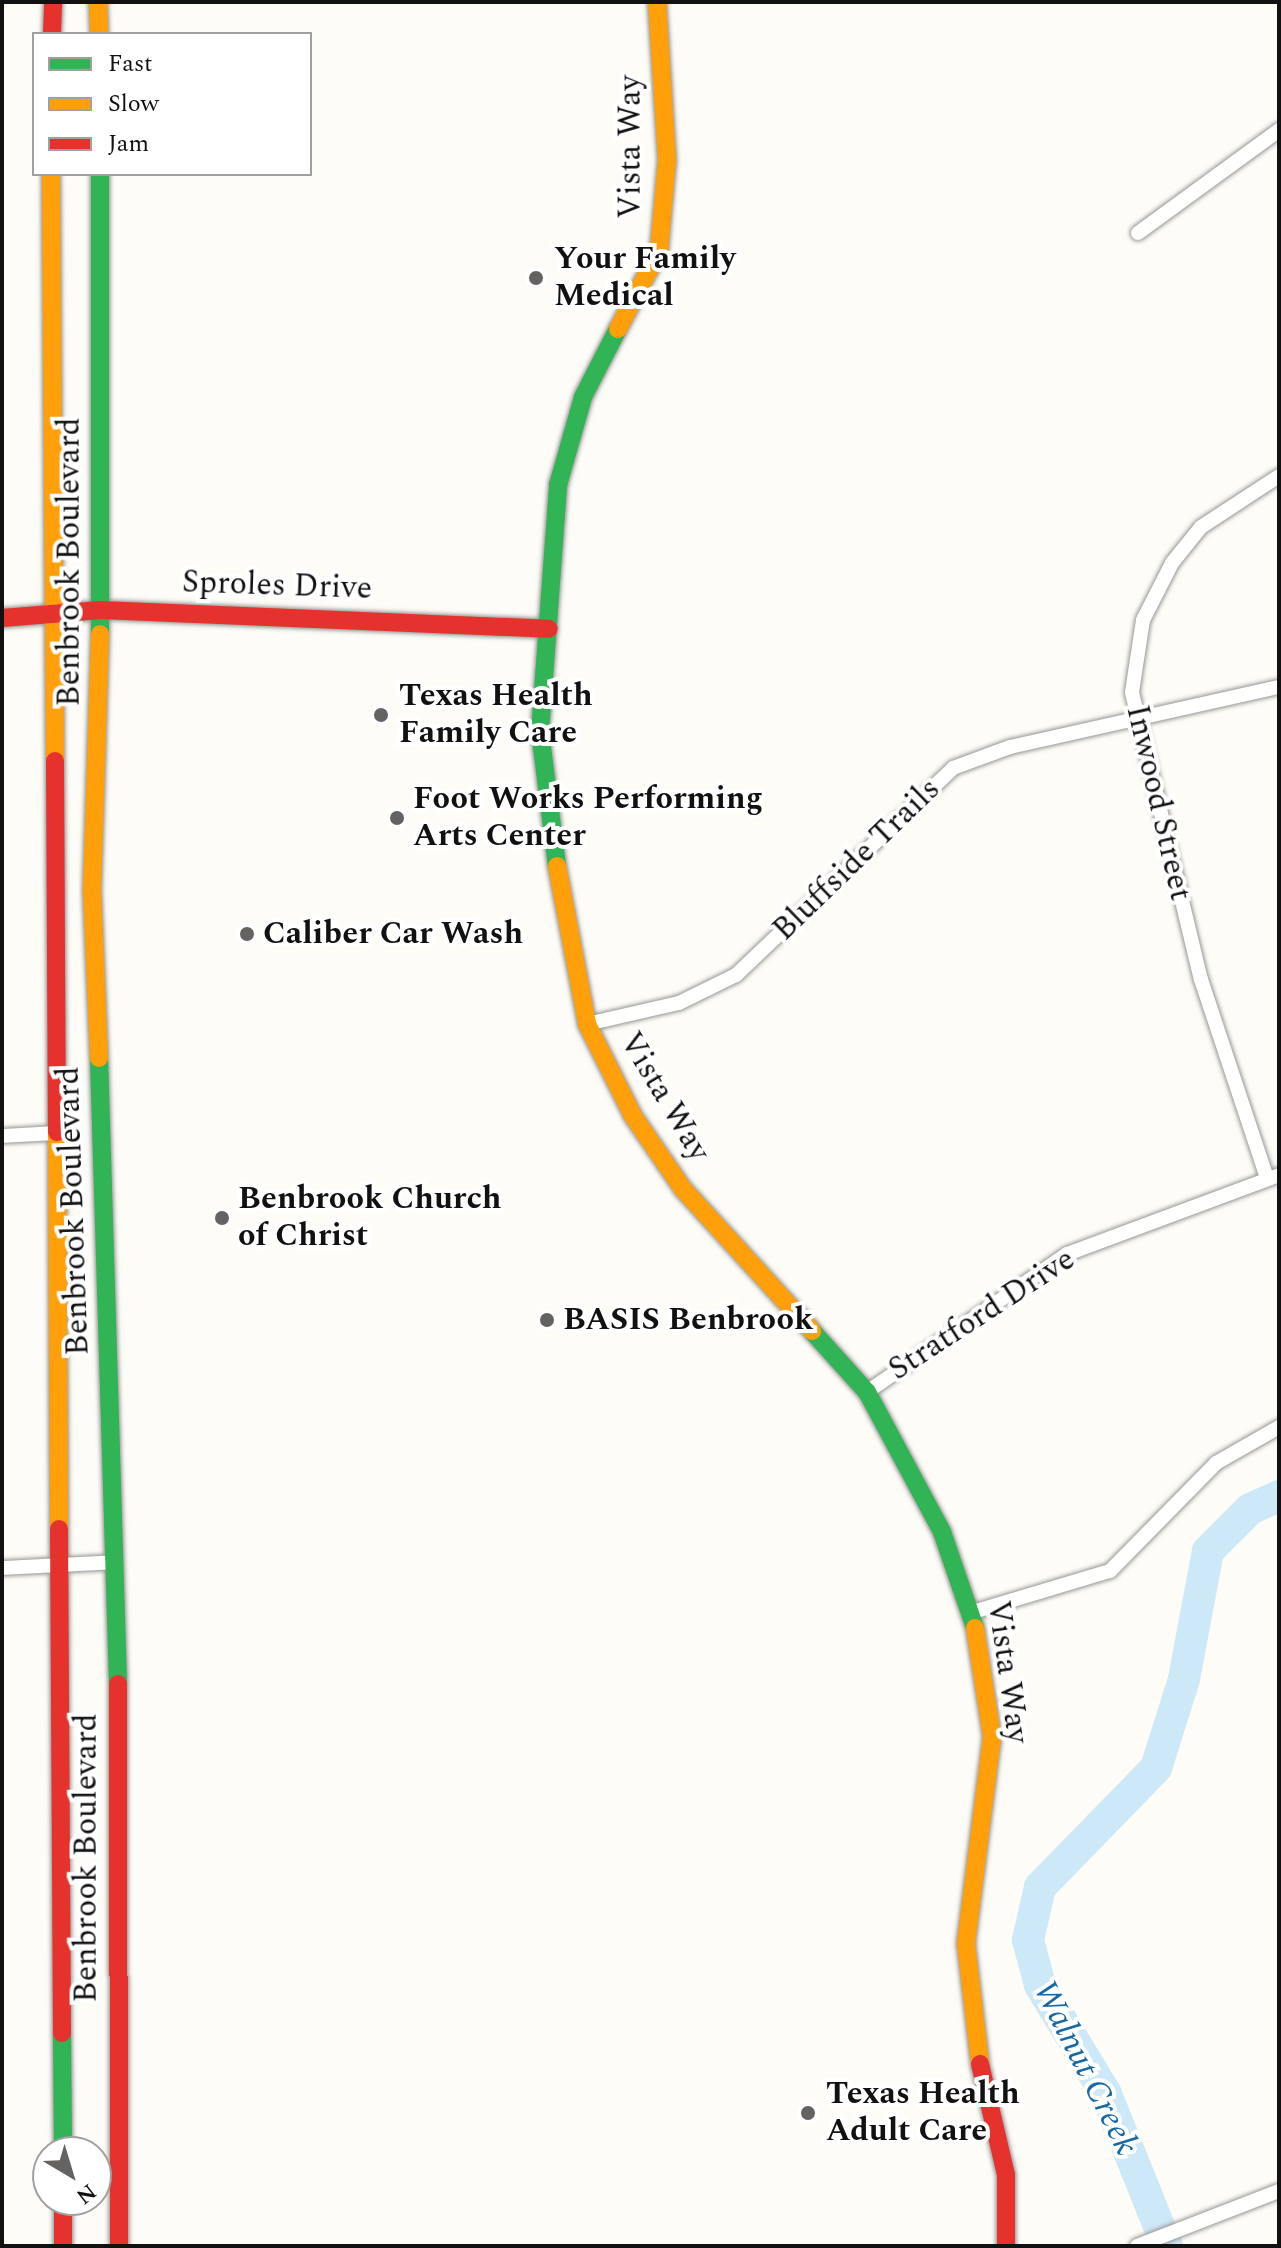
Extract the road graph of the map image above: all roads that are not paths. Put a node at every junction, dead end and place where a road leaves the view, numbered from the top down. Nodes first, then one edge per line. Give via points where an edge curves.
1 (53, 2) edge
2 (98, 2) edge
3 (657, 2) edge
4 (52, 32) edge
5 (99, 32) edge
6 (1279, 130) edge
7 (51, 176) edge
8 (100, 176) edge
9 (1138, 233) dead end
10 (1279, 476) edge
11 (101, 610) junction
12 (57, 615) junction
13 (2, 618) edge
14 (549, 629) junction
15 (1279, 687) edge
16 (1138, 719) junction
17 (587, 1024) junction
18 (58, 1133) junction
19 (2, 1136) edge
20 (1273, 1176) edge
21 (867, 1392) junction
22 (1279, 1427) edge
23 (116, 1562) junction
24 (2, 1568) edge
25 (62, 1569) junction
26 (973, 1612) junction
27 (63, 2136) edge
28 (1279, 2191) edge
29 (63, 2216) edge
30 (63, 2246) edge
31 (119, 2246) edge
32 (1006, 2246) edge
33 (1137, 2246) edge

1 - 4 main road
2 - 5 main road
3 - 14 main road, Vista Way via 667,160 659,251 569,437 550,555
6 - 9 street
7 - 12 main road, Benbrook Boulevard
8 - 11 main road, Benbrook Boulevard
10 - 16 street, Inwood Street via 1201,527 1172,563 1143,620 1132,692
11 - 12 main road, Sproles Drive
11 - 14 main road, Sproles Drive
11 - 23 main road, Benbrook Boulevard via 92,889
12 - 13 main road, Sproles Drive
12 - 18 main road, Benbrook Boulevard
14 - 17 main road, Vista Way via 541,745
15 - 16 street, Bluffside Trails
16 - 17 street, Bluffside Trails via 953,768 736,975 679,1003
16 - 20 street, Inwood Street via 1201,980
17 - 21 main road, Vista Way via 633,1116 683,1189
18 - 19 street
18 - 25 main road, Benbrook Boulevard
20 - 21 street, Stratford Drive via 1067,1254
21 - 26 main road, Vista Way via 942,1532
22 - 26 street via 1216,1463 1110,1571
23 - 25 street
23 - 31 main road, Benbrook Boulevard
24 - 25 street
25 - 27 main road, Benbrook Boulevard
26 - 32 main road, Vista Way via 992,1737 966,1944 976,2045 1006,2175
28 - 33 street
29 - 30 main road

